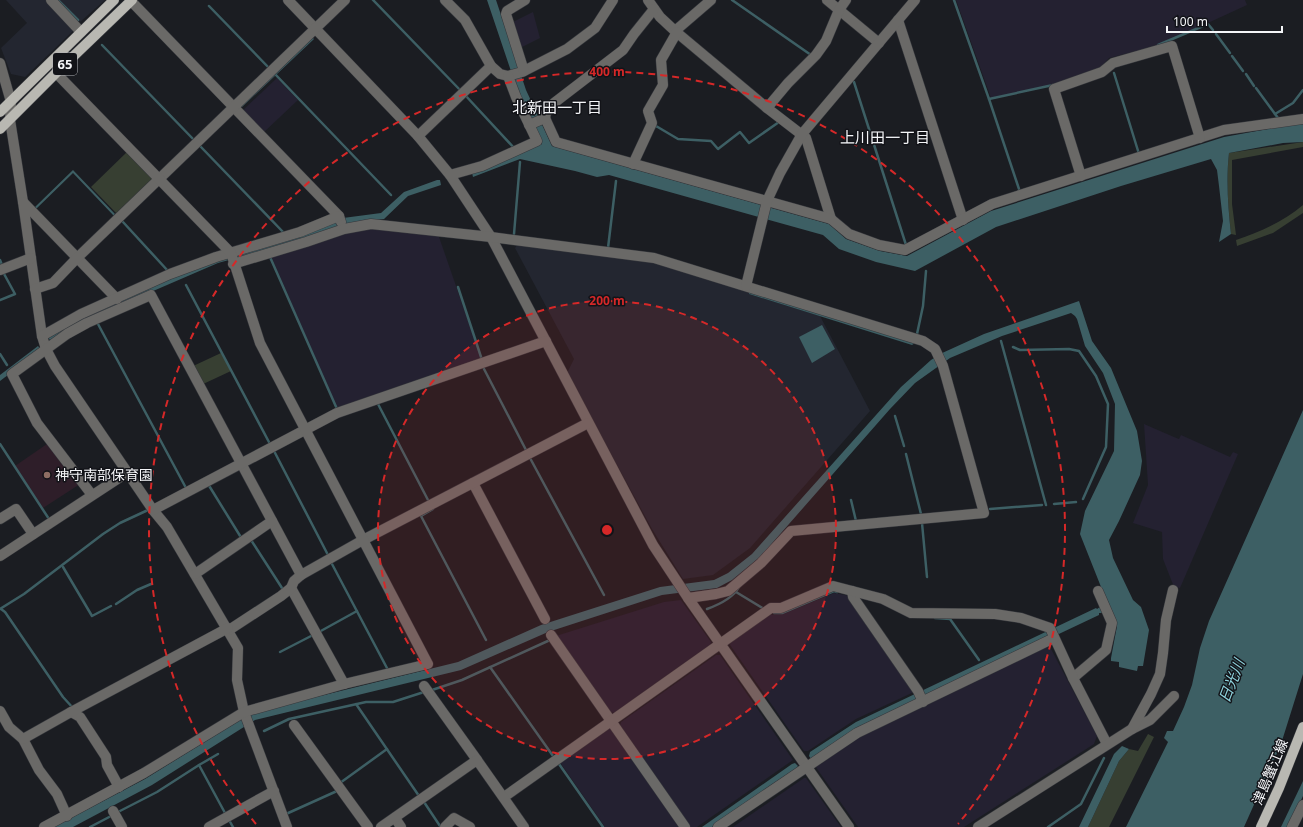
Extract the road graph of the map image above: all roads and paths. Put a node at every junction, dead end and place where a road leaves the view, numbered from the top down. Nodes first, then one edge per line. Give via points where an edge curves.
1 (51, 0) edge
2 (114, 0) edge
3 (131, 0) edge
4 (288, 0) edge
5 (346, 0) edge
6 (445, 0) edge
7 (525, 0) edge
8 (613, 0) edge
9 (648, 0) edge
10 (711, 0) edge
11 (827, 0) edge
12 (846, 0) edge
13 (915, 0) edge
14 (654, 9) junction
15 (839, 10) junction
16 (898, 20) junction
17 (315, 29) junction
18 (81, 32) junction
19 (676, 32) junction
20 (879, 43) junction
21 (0, 63) edge
22 (491, 66) junction
23 (523, 72) junction
24 (56, 73) junction
25 (510, 76) junction
26 (11, 102) junction
27 (234, 106) junction
28 (768, 108) junction
29 (0, 112) edge
30 (545, 118) junction
31 (1303, 119) edge
32 (10, 120) junction
33 (529, 124) junction
34 (0, 129) edge
35 (802, 134) junction
36 (418, 136) junction
37 (1200, 138) junction
38 (633, 164) junction
39 (450, 175) junction
40 (1081, 176) junction
41 (159, 180) junction
42 (23, 202) junction
43 (767, 202) junction
44 (831, 219) junction
45 (963, 220) junction
46 (341, 222) junction
47 (490, 237) junction
48 (31, 258) junction
49 (77, 258) junction
50 (232, 258) junction
51 (0, 270) edge
52 (746, 286) junction
53 (36, 289) junction
54 (117, 299) junction
55 (42, 336) junction
56 (546, 342) junction
57 (46, 350) junction
58 (588, 423) junction
59 (306, 430) junction
60 (241, 463) junction
61 (128, 472) junction
62 (473, 483) junction
63 (92, 495) junction
64 (153, 510) junction
65 (0, 519) edge
66 (272, 521) junction
67 (33, 534) junction
68 (364, 540) junction
69 (0, 556) edge
70 (195, 574) junction
71 (300, 575) junction
72 (291, 588) junction
73 (1172, 590) dead end
74 (852, 591) junction
75 (1098, 591) dead end
76 (687, 597) junction
77 (545, 619) dead end
78 (228, 629) junction
79 (1052, 634) junction
80 (551, 635) dead end
81 (721, 645) junction
82 (1073, 678) junction
83 (344, 684) junction
84 (424, 686) dead end
85 (1174, 696) dead end
86 (921, 697) junction
87 (74, 710) junction
88 (0, 711) edge
89 (244, 713) junction
90 (612, 722) junction
91 (294, 726) dead end
92 (1303, 727) edge
93 (4, 728) edge
94 (1132, 729) junction
95 (23, 739) junction
96 (1107, 744) junction
97 (477, 760) junction
98 (806, 766) junction
99 (122, 786) junction
100 (274, 791) junction
101 (504, 797) junction
102 (1303, 804) edge
103 (113, 811) dead end
104 (67, 816) junction
105 (395, 818) junction
106 (1295, 826) edge
107 (44, 827) edge
108 (122, 827) edge
109 (209, 827) edge
110 (287, 827) edge
111 (368, 827) edge
112 (381, 827) edge
113 (401, 827) edge
114 (444, 827) edge
115 (470, 827) edge
116 (524, 827) edge
117 (685, 827) edge
118 (718, 827) edge
119 (850, 827) edge
120 (978, 827) edge
121 (1261, 827) edge

1 - 18 street
2 - 18 main road, 65
3 - 24 main road, 65
3 - 27 street
4 - 17 street
5 - 17 street
6 - 22 street via 465,20
7 - 23 street via 506,14
8 - 23 street via 595,28 567,49
9 - 14 street
10 - 19 street
11 - 15 street
12 - 15 street
13 - 16 street
14 - 19 street
14 - 30 street via 623,50 554,103
15 - 20 street
15 - 28 street via 826,42
16 - 20 street
16 - 45 street
17 - 27 street
17 - 36 street
18 - 26 main road, 65
19 - 28 street
19 - 38 street via 661,60 663,85 648,111 652,123
20 - 35 street
21 - 26 street
22 - 25 street via 500,74
22 - 36 street
23 - 25 street
24 - 32 main road, 65
24 - 41 street
25 - 33 street via 516,97
26 - 29 main road, 65
26 - 32 street
27 - 41 street
27 - 46 street
28 - 35 street
30 - 33 street
30 - 38 street via 556,142
31 - 37 street via 1224,130
32 - 34 main road, 65
32 - 42 street
33 - 39 street via 537,141 482,166
35 - 43 street
35 - 44 street via 806,138
36 - 39 street
37 - 40 street
37 - 40 street via 1172,46 1112,63 1102,72 1054,89
38 - 43 street
39 - 47 street
40 - 45 street via 992,204
41 - 49 street
41 - 50 street
42 - 48 street
42 - 49 street
43 - 44 street
43 - 52 street
44 - 45 street via 849,234 879,245 905,250
46 - 47 street
46 - 50 street via 306,242
47 - 52 street via 654,258
47 - 56 street
48 - 51 street
48 - 53 street
49 - 53 street via 53,283
49 - 54 street
50 - 54 street via 216,257 170,274
50 - 59 street via 260,343
52 - 76 street via 923,341 935,349 943,366 984,513 791,531 762,563 728,591
53 - 55 street
54 - 55 street via 81,314
55 - 57 street
56 - 58 street
56 - 59 street via 337,413
57 - 60 street via 87,323 151,295
57 - 61 street
57 - 63 street via 12,374 37,423
58 - 62 street
58 - 76 street via 653,545
59 - 60 street
59 - 68 street
60 - 64 street
60 - 66 street
61 - 63 street
61 - 64 street
62 - 68 street
62 - 77 street
63 - 67 street
64 - 70 street via 167,527
65 - 67 street via 16,509
66 - 70 street
66 - 71 street
67 - 69 street
68 - 71 street
68 - 83 street via 428,664
70 - 78 street
71 - 72 street
72 - 78 street
72 - 83 street
73 - 94 street via 1160,674
74 - 79 street via 883,599 912,613 995,614 1021,618
74 - 81 street via 833,586 781,608 771,608
74 - 86 street via 853,597
75 - 82 street via 1112,623 1106,650
76 - 81 street
78 - 87 street
78 - 89 street via 238,648 236,680
79 - 82 street
79 - 86 street
80 - 90 street
81 - 90 street
81 - 98 street
82 - 96 street
83 - 89 street
84 - 97 street
85 - 94 street via 1150,720
86 - 98 street via 857,733
87 - 95 street
87 - 99 street
88 - 93 street
89 - 99 street
89 - 100 street
90 - 101 street
90 - 117 street
91 - 111 street
92 - 121 main road, 津島蟹江線
93 - 95 street
94 - 96 street
95 - 104 street via 39,770 57,794
96 - 120 street
97 - 101 street
97 - 105 street
98 - 118 street
98 - 119 street
99 - 104 street
100 - 109 street
100 - 110 street
101 - 116 street
102 - 106 street
103 - 108 street
104 - 107 street
105 - 112 street
105 - 113 street
114 - 115 street via 454,818

